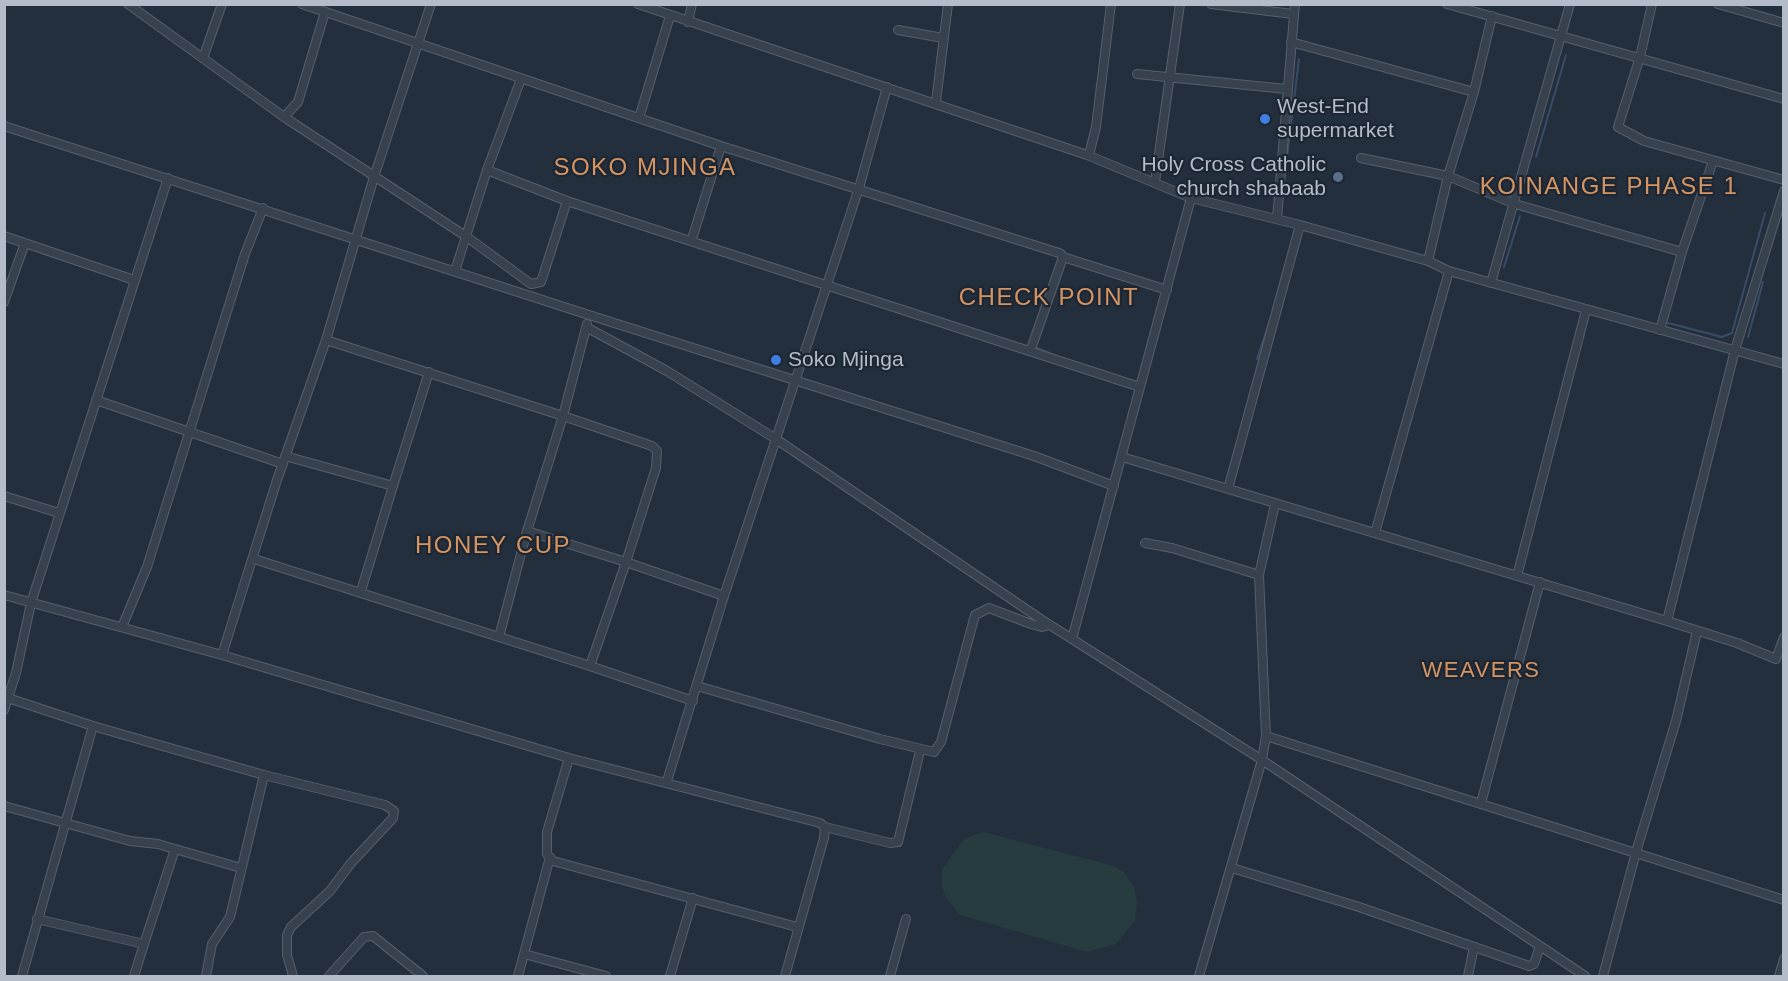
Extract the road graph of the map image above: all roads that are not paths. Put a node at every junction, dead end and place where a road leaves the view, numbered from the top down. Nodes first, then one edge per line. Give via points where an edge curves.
1 (128, 4) edge
2 (222, 4) edge
3 (302, 4) edge
4 (431, 4) edge
5 (638, 4) edge
6 (692, 4) edge
7 (948, 4) edge
8 (1111, 4) edge
9 (1180, 4) edge
10 (1211, 4) edge
11 (1295, 4) edge
12 (1447, 4) edge
13 (1570, 4) edge
14 (1652, 4) edge
15 (1718, 4) edge
16 (1749, 9) edge
17 (325, 12) junction
18 (1293, 14) junction
19 (670, 15) junction
20 (1492, 15) junction
21 (688, 22) junction
22 (1784, 23) edge
23 (898, 30) dead end
24 (1563, 36) junction
25 (943, 38) junction
26 (419, 42) junction
27 (1291, 42) junction
28 (1640, 57) junction
29 (203, 58) junction
30 (1137, 74) dead end
31 (1171, 78) junction
32 (521, 79) junction
33 (887, 87) junction
34 (1286, 89) junction
35 (1474, 92) junction
36 (1784, 99) edge
37 (936, 102) junction
38 (284, 117) junction
39 (639, 118) junction
40 (4, 126) edge
41 (721, 146) junction
42 (1089, 155) junction
43 (1361, 158) dead end
44 (1713, 161) junction
45 (487, 170) junction
46 (1448, 176) junction
47 (375, 177) junction
48 (168, 178) junction
49 (1784, 180) edge
50 (1155, 182) junction
51 (859, 188) junction
52 (1784, 191) edge
53 (1191, 198) junction
54 (567, 201) junction
55 (1515, 204) junction
56 (263, 208) junction
57 (1277, 219) junction
58 (1300, 225) junction
59 (4, 236) edge
60 (467, 237) junction
61 (356, 238) junction
62 (692, 239) junction
63 (25, 243) junction
64 (1682, 252) junction
65 (1063, 257) junction
66 (1428, 261) junction
67 (1449, 270) junction
68 (455, 271) junction
69 (134, 280) junction
70 (1491, 283) junction
71 (827, 284) junction
72 (1167, 290) junction
73 (4, 302) edge
74 (1586, 310) junction
75 (589, 315) junction
76 (586, 327) junction
77 (1660, 330) junction
78 (326, 340) junction
79 (1031, 350) junction
80 (1735, 350) junction
81 (1784, 364) edge
82 (429, 372) junction
83 (797, 379) junction
84 (1140, 387) junction
85 (96, 400) junction
86 (563, 416) junction
87 (190, 431) junction
88 (776, 439) junction
89 (1122, 457) junction
90 (284, 460) junction
91 (393, 486) junction
92 (1114, 486) junction
93 (1228, 489) junction
94 (4, 496) edge
95 (1275, 504) junction
96 (59, 513) junction
97 (527, 531) junction
98 (1375, 533) junction
99 (1145, 543) dead end
100 (254, 559) junction
101 (626, 562) junction
102 (1259, 575) junction
103 (1517, 576) junction
104 (1540, 582) junction
105 (361, 591) junction
106 (4, 595) edge
107 (724, 596) junction
108 (31, 603) junction
109 (1667, 621) junction
110 (1050, 625) junction
111 (122, 627) junction
112 (1697, 631) junction
113 (499, 637) junction
114 (1784, 637) edge
115 (1072, 639) junction
116 (222, 656) junction
117 (1780, 661) edge
118 (590, 666) junction
119 (697, 686) junction
120 (8, 698) junction
121 (693, 700) junction
122 (4, 710) edge
123 (93, 726) junction
124 (1266, 736) junction
125 (920, 751) junction
126 (569, 758) junction
127 (1262, 760) junction
128 (264, 775) junction
129 (667, 781) junction
130 (1481, 803) junction
131 (4, 806) edge
132 (66, 825) junction
133 (825, 827) junction
134 (175, 849) junction
135 (1636, 852) junction
136 (550, 857) junction
137 (241, 868) junction
138 (1232, 868) junction
139 (693, 898) junction
140 (1784, 900) edge
141 (906, 918) dead end
142 (38, 919) junction
143 (797, 927) junction
144 (144, 945) junction
145 (1540, 946) junction
146 (1474, 947) junction
147 (524, 954) junction
148 (1784, 959) edge
149 (22, 976) edge
150 (135, 976) edge
151 (206, 976) edge
152 (292, 976) edge
153 (328, 976) edge
154 (423, 976) edge
155 (518, 976) edge
156 (606, 976) edge
157 (670, 976) edge
158 (785, 976) edge
159 (890, 976) edge
160 (1199, 976) edge
161 (1468, 976) edge
162 (1585, 976) edge
163 (1603, 976) edge
164 (1779, 976) edge

1 - 29 street
2 - 29 street
3 - 17 street
4 - 26 street
5 - 19 street
6 - 21 street
7 - 25 street
8 - 42 street
9 - 31 street
10 - 18 street
11 - 18 street
12 - 20 street
13 - 24 street
14 - 28 street
15 - 16 street
16 - 22 street
17 - 26 street
17 - 38 street via 298,102
18 - 27 street
19 - 21 street
19 - 39 street
20 - 24 street
20 - 35 street
21 - 33 street
23 - 25 street
24 - 28 street
24 - 55 street
25 - 37 street
26 - 32 street
26 - 47 street
27 - 34 street
27 - 35 street
28 - 36 street
28 - 44 street via 1618,127 1644,141
29 - 38 street
30 - 31 street
31 - 34 street
31 - 50 street
32 - 39 street
32 - 45 street
33 - 37 street
33 - 51 street
34 - 57 street
35 - 46 street
37 - 42 street
38 - 47 street
39 - 41 street
40 - 48 street
41 - 51 street
41 - 62 street
42 - 50 street
43 - 46 street
44 - 49 street
44 - 64 street
45 - 54 street
45 - 60 street
46 - 55 street
46 - 66 street
47 - 60 street
47 - 61 street
48 - 56 street
48 - 69 street
50 - 53 street
51 - 65 street
51 - 71 street
52 - 80 street
53 - 57 street
53 - 72 street
54 - 60 street via 541,282 531,284
54 - 62 street
55 - 64 street
55 - 70 street
56 - 61 street
56 - 87 street
57 - 58 street
58 - 66 street
58 - 93 street
59 - 63 street
60 - 68 street
61 - 68 street
61 - 78 street
62 - 71 street
63 - 69 street
63 - 73 street
64 - 77 street
65 - 72 street
65 - 79 street
66 - 67 street
67 - 70 street
67 - 98 street
68 - 75 street
69 - 85 street
70 - 74 street
71 - 79 street
71 - 83 street
72 - 84 street
74 - 77 street
74 - 103 street
75 - 76 street
75 - 83 street
76 - 86 street
76 - 88 street via 668,371
77 - 80 street
78 - 82 street
78 - 90 street
79 - 84 street
80 - 81 street
80 - 109 street
82 - 86 street
82 - 91 street
83 - 88 street
83 - 92 street via 1044,459
84 - 89 street
85 - 87 street
85 - 96 street
86 - 97 street
86 - 101 street via 644,442 657,452 656,468
87 - 90 street
87 - 111 street via 147,567
88 - 107 street
88 - 110 street
89 - 92 street
89 - 93 street
90 - 91 street
90 - 100 street
91 - 105 street
92 - 115 street
93 - 95 street
94 - 96 street
95 - 98 street
95 - 102 street
96 - 108 street
97 - 101 street
97 - 113 street
98 - 103 street
99 - 102 street
100 - 105 street
100 - 116 street
101 - 107 street
101 - 118 street
102 - 124 street
103 - 104 street
104 - 109 street
104 - 130 street
105 - 113 street
106 - 108 street
107 - 119 street
108 - 111 street
108 - 120 street
109 - 112 street
110 - 115 street
110 - 125 street via 1031,624 989,608 975,615 941,742 934,753
111 - 116 street
112 - 117 street
112 - 135 street via 1676,721
113 - 118 street
114 - 117 street
115 - 127 street
116 - 126 street
118 - 121 street
119 - 121 street
119 - 125 street
120 - 122 street
120 - 123 street
121 - 129 street
123 - 128 street
123 - 132 street
124 - 127 street
124 - 130 street
125 - 133 street via 897,842
126 - 129 street
126 - 136 street via 547,832 546,850
127 - 138 street
127 - 145 street
128 - 137 street
128 - 152 street via 385,805 394,811 393,818 330,891 291,927 287,955
129 - 133 street
130 - 135 street
131 - 132 street
132 - 134 street
132 - 142 street
133 - 143 street
134 - 137 street
134 - 144 street
135 - 140 street
135 - 163 street
136 - 139 street via 553,861
136 - 147 street
137 - 151 street via 230,917 212,944
138 - 146 street
138 - 160 street
139 - 143 street
139 - 157 street
141 - 159 street
142 - 144 street
142 - 149 street
143 - 158 street
144 - 150 street
145 - 146 street via 1531,966
145 - 162 street
146 - 161 street
147 - 155 street
147 - 156 street
148 - 164 street
153 - 154 street via 364,937 373,936

